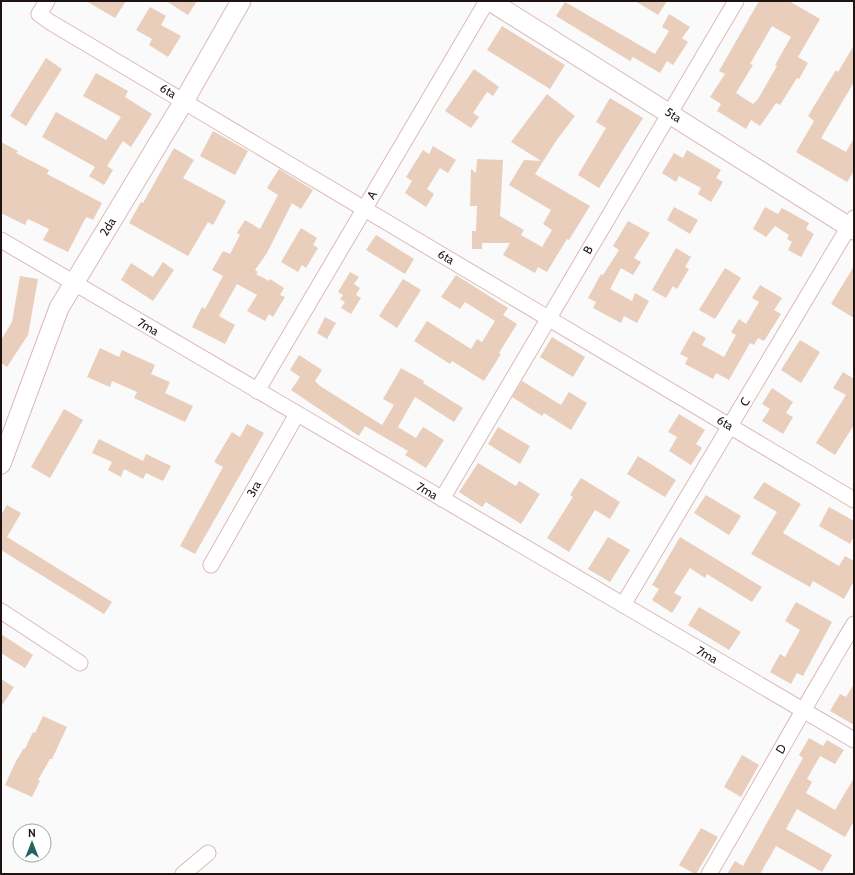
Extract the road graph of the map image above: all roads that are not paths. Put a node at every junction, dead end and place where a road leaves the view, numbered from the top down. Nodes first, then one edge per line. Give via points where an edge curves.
1 (47, 1) edge
2 (241, 1) edge
3 (489, 1) edge
4 (736, 1) edge
5 (184, 101) junction
6 (670, 113) junction
7 (364, 208) junction
8 (852, 225) edge
9 (1, 240) edge
10 (74, 283) junction
11 (549, 318) junction
12 (257, 391) junction
13 (297, 414) junction
14 (730, 426) junction
15 (1, 464) edge
16 (442, 499) junction
17 (854, 500) edge
18 (211, 565) dead end
19 (623, 606) junction
20 (1, 611) edge
21 (854, 624) edge
22 (80, 663) dead end
23 (802, 710) junction
24 (854, 740) edge
25 (208, 853) dead end
26 (184, 874) edge
27 (709, 874) edge

1 - 5 street, 6ta via 39,14
2 - 5 street, 2da
3 - 6 street, 5ta
3 - 7 street, A
4 - 6 street, B
5 - 7 street, 6ta
5 - 10 street, 2da
6 - 8 street, 5ta
6 - 11 street, B
7 - 11 street, 6ta
7 - 12 street, A
8 - 14 street, C
9 - 10 street, 7ma
10 - 12 street, 7ma
10 - 15 street, 2da via 59,308
11 - 14 street, 6ta
11 - 16 street, B
12 - 13 street, 7ma
13 - 16 street, 7ma
13 - 18 street, 3ra
14 - 17 street, 6ta
14 - 19 street, C
16 - 19 street, 7ma
19 - 23 street, 7ma
20 - 22 street
21 - 23 street, D
23 - 24 street, 7ma
23 - 27 street, D
25 - 26 street

